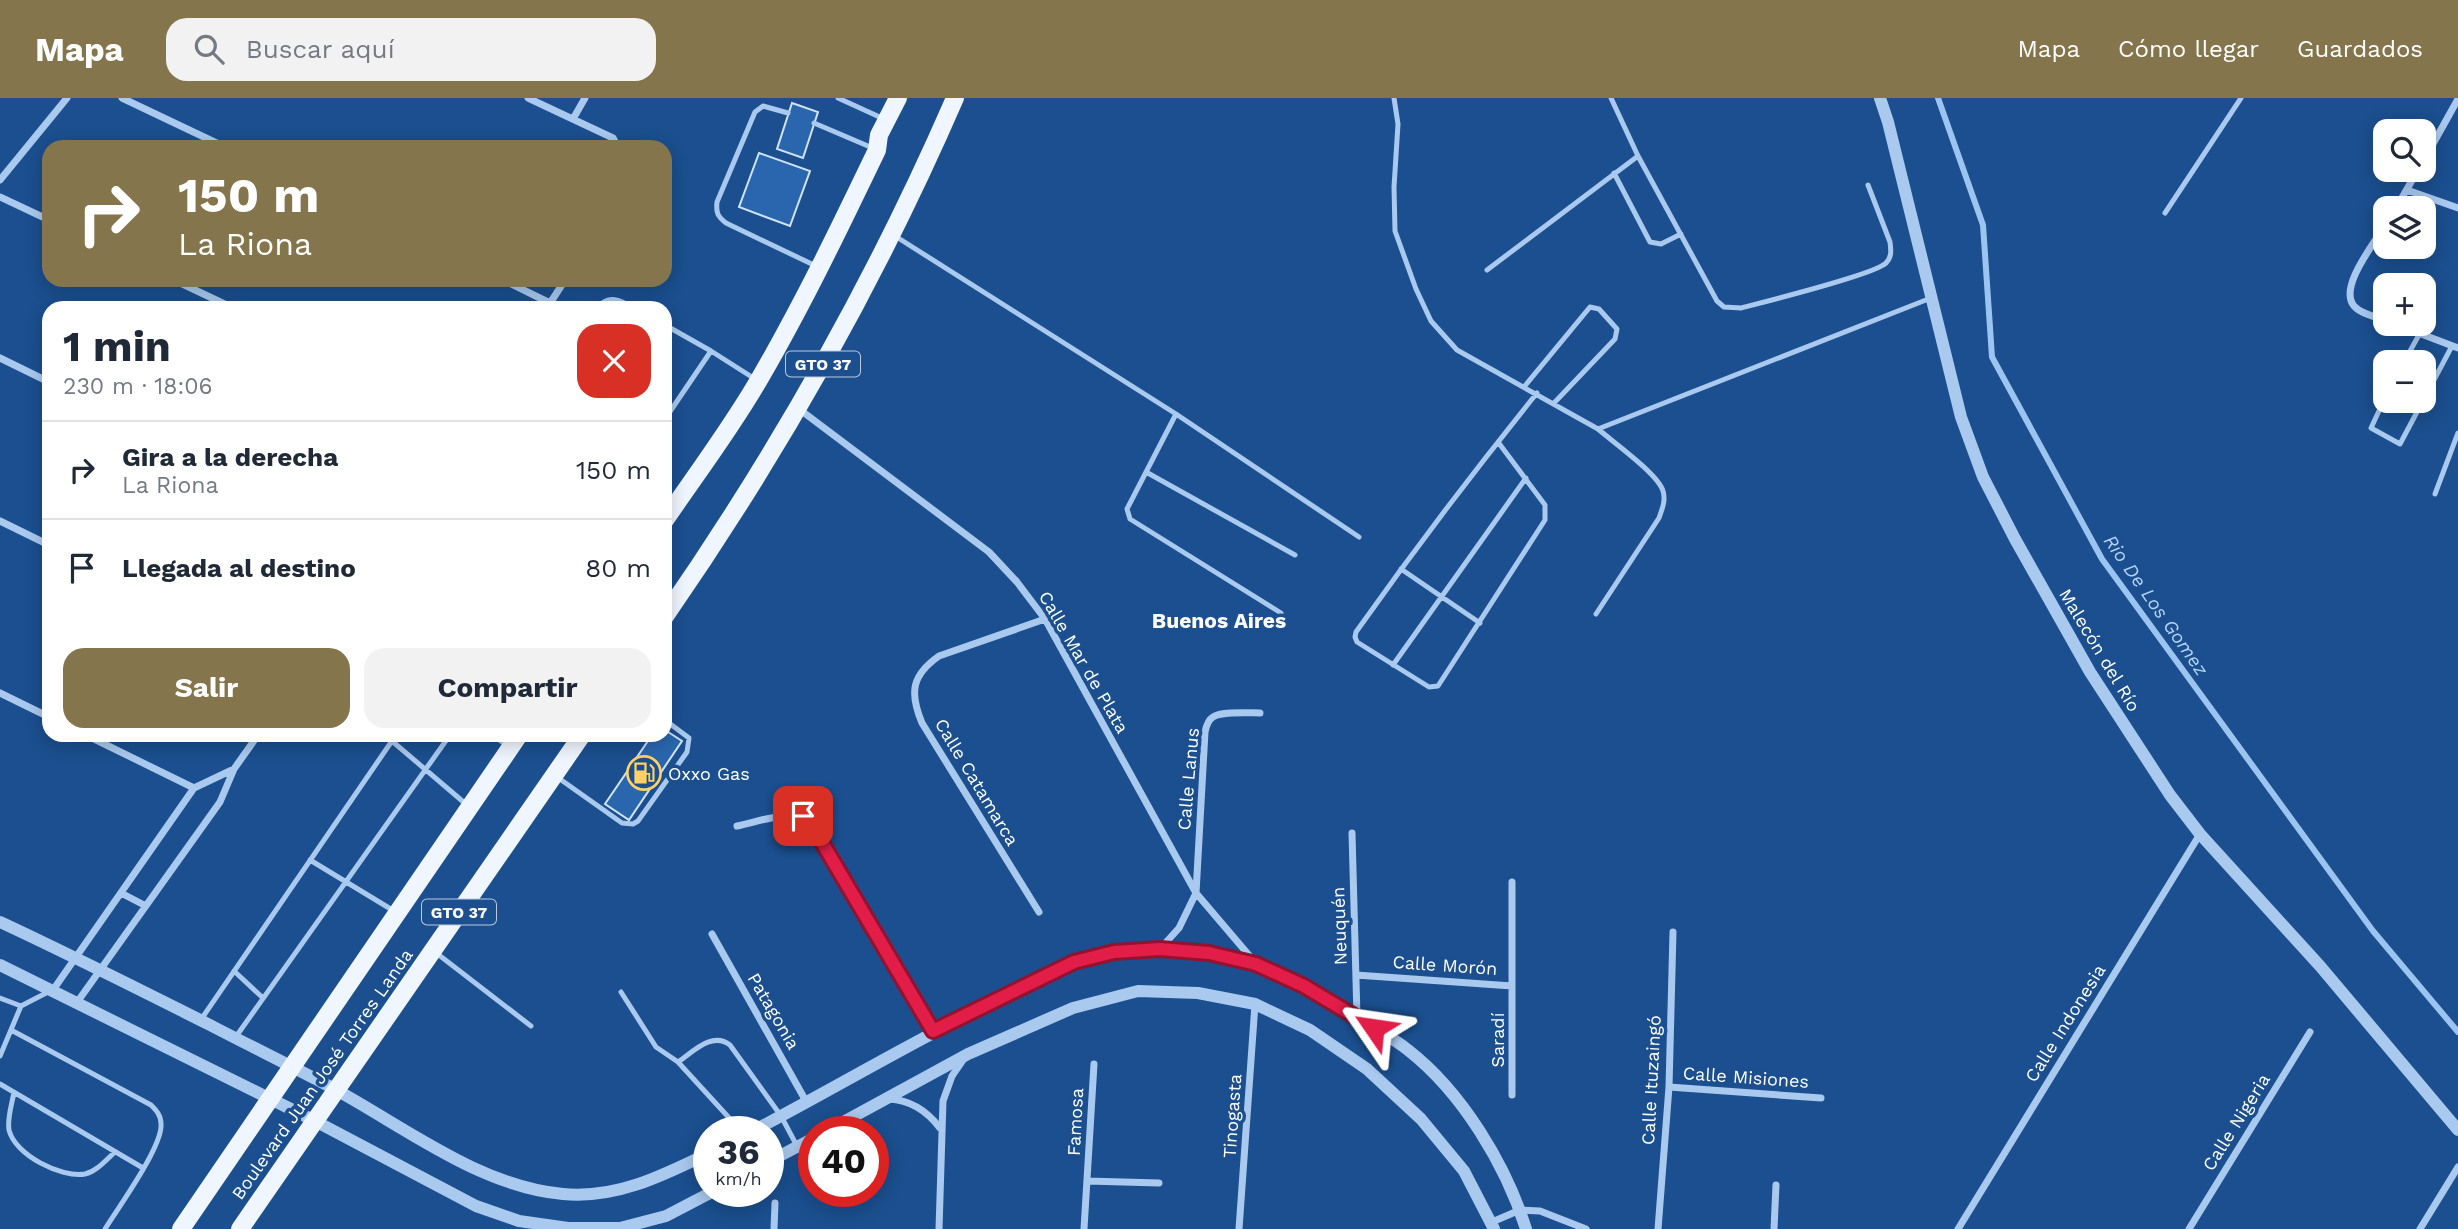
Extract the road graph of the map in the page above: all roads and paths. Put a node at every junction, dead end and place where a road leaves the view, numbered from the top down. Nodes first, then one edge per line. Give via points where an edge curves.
1 (67, 98) edge
2 (122, 98) edge
3 (528, 98) edge
4 (585, 98) edge
5 (838, 98) edge
6 (898, 98) edge
7 (955, 98) edge
8 (1394, 98) edge
9 (1611, 98) edge
10 (1880, 98) edge
11 (2241, 98) edge
12 (2458, 99) edge
13 (788, 113) dead end
14 (573, 119) junction
15 (886, 121) junction
16 (814, 123) dead end
17 (2436, 138) edge
18 (210, 140) edge
19 (613, 140) edge
20 (877, 150) junction
21 (1638, 156) junction
22 (1614, 173) junction
23 (0, 180) edge
24 (2411, 182) edge
25 (1868, 185) dead end
26 (2407, 190) junction
27 (2403, 196) edge
28 (0, 197) edge
29 (2458, 208) edge
30 (2165, 213) dead end
31 (42, 217) edge
32 (1681, 234) junction
33 (892, 235) junction
34 (2373, 245) edge
35 (820, 268) junction
36 (1487, 270) dead end
37 (189, 287) edge
38 (516, 287) edge
39 (1931, 298) junction
40 (218, 301) edge
41 (542, 301) edge
42 (2373, 316) edge
43 (672, 329) edge
44 (2428, 336) edge
45 (2455, 347) edge
46 (711, 351) junction
47 (0, 358) edge
48 (42, 379) edge
49 (758, 381) junction
50 (2436, 381) edge
51 (1524, 387) junction
52 (1536, 393) junction
53 (1555, 403) junction
54 (672, 409) edge
55 (798, 409) junction
56 (2378, 413) edge
57 (2418, 413) edge
58 (1176, 414) junction
59 (1598, 429) junction
60 (2458, 433) edge
61 (1497, 442) junction
62 (1146, 472) junction
63 (1526, 478) junction
64 (2435, 494) dead end
65 (672, 510) edge
66 (0, 521) edge
67 (1359, 537) dead end
68 (42, 542) edge
69 (1295, 555) dead end
70 (1401, 569) junction
71 (1440, 596) junction
72 (672, 606) edge
73 (1281, 613) dead end
74 (1596, 614) dead end
75 (1045, 619) junction
76 (1480, 623) junction
77 (1393, 665) junction
78 (0, 692) edge
79 (42, 713) edge
80 (1260, 713) dead end
81 (672, 725) edge
82 (100, 742) edge
83 (253, 742) edge
84 (391, 742) edge
85 (393, 742) edge
86 (445, 742) edge
87 (514, 742) edge
88 (577, 742) edge
89 (234, 769) junction
90 (426, 769) junction
91 (554, 775) junction
92 (194, 788) junction
93 (469, 808) junction
94 (737, 826) dead end
95 (1352, 833) dead end
96 (2200, 834) junction
97 (310, 860) junction
98 (1513, 882) dead end
99 (345, 883) junction
100 (121, 893) junction
101 (1196, 893) junction
102 (146, 906) junction
103 (1039, 912) dead end
104 (397, 913) junction
105 (0, 922) edge
106 (1673, 932) dead end
107 (712, 934) dead end
108 (1160, 949) junction
109 (433, 950) junction
110 (76, 957) junction
111 (1256, 964) junction
112 (0, 965) edge
113 (101, 970) junction
114 (234, 971) junction
115 (1356, 975) junction
116 (1512, 986) junction
117 (53, 990) junction
118 (621, 992) dead end
119 (0, 998) edge
120 (263, 998) junction
121 (78, 1002) junction
122 (1255, 1004) junction
123 (21, 1006) junction
124 (1357, 1017) junction
125 (200, 1021) junction
126 (531, 1026) dead end
127 (11, 1030) junction
128 (933, 1031) junction
129 (2310, 1032) dead end
130 (235, 1038) junction
131 (968, 1055) junction
132 (0, 1056) edge
133 (678, 1062) junction
134 (1094, 1064) dead end
135 (292, 1068) junction
136 (0, 1084) edge
137 (1669, 1087) junction
138 (336, 1090) junction
139 (14, 1092) junction
140 (1512, 1095) dead end
141 (1821, 1098) dead end
142 (270, 1099) junction
143 (883, 1099) junction
144 (808, 1103) junction
145 (727, 1116) edge
146 (781, 1116) joint
147 (853, 1116) edge
148 (315, 1121) junction
149 (784, 1122) edge
150 (941, 1128) junction
151 (2458, 1130) edge
152 (797, 1147) joint
153 (115, 1152) junction
154 (784, 1154) edge
155 (693, 1161) edge
156 (2458, 1167) edge
157 (143, 1168) junction
158 (1087, 1181) junction
159 (1159, 1183) dead end
160 (1776, 1185) dead end
161 (693, 1202) edge
162 (775, 1207) edge
163 (1520, 1210) junction
164 (1493, 1225) edge
165 (620, 1228) edge
166 (105, 1229) edge
167 (181, 1229) edge
168 (240, 1229) edge
169 (774, 1229) edge
170 (939, 1229) edge
171 (1084, 1229) edge
172 (1239, 1229) edge
173 (1526, 1229) edge
174 (1586, 1229) edge
175 (1658, 1229) edge
176 (1774, 1229) edge
177 (1958, 1229) edge
178 (2189, 1229) edge
179 (2420, 1229) edge

1 - 23 street
2 - 18 street
3 - 14 street
4 - 14 street
5 - 15 lane
6 - 15 main road, GTO 37
7 - 33 main road, GTO 37
8 - 51 lane via 1398,124 1395,231 1416,289 1431,321 1457,350
9 - 21 lane
10 - 39 street, Malecón del Río
11 - 30 lane
12 - 17 street
13 - 35 lane via 763,106 755,112 716,211 726,223
14 - 19 street
15 - 20 main road, GTO 37
16 - 20 lane
20 - 35 main road, GTO 37
21 - 22 lane
21 - 32 lane
22 - 32 lane via 1650,242 1661,244
22 - 36 lane
24 - 26 street
25 - 32 lane via 1890,243 1891,252 1883,266 1741,309 1724,307 1717,300
26 - 27 street
26 - 29 street
28 - 31 street
33 - 55 main road, GTO 37
33 - 58 lane
34 - 42 street via 2353,278 2350,293 2353,305
35 - 49 main road, GTO 37
37 - 40 street
38 - 41 street
39 - 59 lane
39 - 96 street, Malecón del Río via 1961,417 1983,477 2090,672
43 - 46 lane
44 - 45 street
45 - 50 lane
46 - 49 lane
46 - 54 lane
47 - 48 street
49 - 65 main road, GTO 37
51 - 52 lane
51 - 53 lane via 1590,307 1599,309 1617,329 1615,339
52 - 53 lane
52 - 61 lane
53 - 59 lane
55 - 72 main road, GTO 37
55 - 75 street, Calle Mar de Plata via 989,552
56 - 57 lane via 2371,428 2400,444
58 - 62 lane
58 - 67 lane
59 - 74 lane via 1656,478 1664,502 1659,519
60 - 64 lane
61 - 63 lane
61 - 70 lane
62 - 69 lane
62 - 73 lane via 1127,509 1130,519
63 - 71 lane
63 - 76 lane via 1545,505 1545,520
66 - 68 street
70 - 71 lane
70 - 77 lane via 1355,637
71 - 76 lane
71 - 77 lane
75 - 101 street, Calle Mar de Plata
75 - 103 street, Calle Catamarca via 940,656 925,666 915,685 915,705 922,723
76 - 77 lane via 1438,686 1429,687
78 - 79 street
80 - 101 street, Calle Lanus via 1223,714 1207,723
81 - 91 lane via 689,738 687,752 633,824 622,823
82 - 92 street
83 - 89 street
84 - 97 lane
85 - 90 lane
86 - 90 lane
87 - 93 main road, Boulevard Juan José Torres Landa / GTO 37
88 - 91 main road, Boulevard Juan José Torres Landa / GTO 37
89 - 92 street
89 - 102 street via 220,802
90 - 93 lane
90 - 99 lane
91 - 109 main road, Boulevard Juan José Torres Landa / GTO 37
92 - 100 street
93 - 104 main road, Boulevard Juan José Torres Landa / GTO 37
94 - 128 street via 792,815 810,822
95 - 115 street, Neuquén
96 - 151 street, Malecón del Río via 2320,966
96 - 177 street, Calle Indonesia
97 - 99 lane
97 - 114 lane
98 - 116 street, Calle Morón
99 - 104 lane
99 - 120 lane
100 - 102 street
100 - 110 street
101 - 108 street via 1179,928
101 - 111 street, Calle Mar de Plata
102 - 113 street
104 - 135 main road, Boulevard Juan José Torres Landa / GTO 37
105 - 110 street
106 - 137 street, Calle Ituzaingó
107 - 144 street, Patagonia
108 - 111 street via 1209,953
108 - 128 street via 1114,952 1074,962
109 - 126 lane
109 - 138 main road, Boulevard Juan José Torres Landa / GTO 37
110 - 113 street
110 - 117 street
111 - 124 street
112 - 117 street
113 - 121 street
113 - 125 street
114 - 120 lane
114 - 125 lane
115 - 116 street, Calle Morón
115 - 124 street, Neuquén
116 - 140 street, Saradí
117 - 121 street
117 - 123 lane
118 - 133 lane via 656,1047
119 - 123 lane
120 - 130 lane
121 - 142 street
122 - 131 street via 1198,993 1138,991 1073,1008
122 - 164 street via 1310,1030 1367,1069 1422,1119 1464,1171
122 - 172 street, Tinogasta
123 - 127 lane
124 - 163 street via 1409,1050 1446,1086 1503,1169
125 - 130 street
127 - 132 lane
127 - 157 lane via 159,1113 160,1137
128 - 144 street
129 - 178 street, Calle Nigeria
130 - 135 street
131 - 143 street
131 - 150 street via 947,1088
133 - 145 lane
133 - 146 lane via 710,1040 724,1041
134 - 158 street, Famosa
135 - 138 street
135 - 142 main road, Boulevard Juan José Torres Landa / GTO 37
136 - 139 lane
137 - 141 street, Calle Misiones
137 - 175 street, Calle Ituzaingó
138 - 148 main road, Boulevard Juan José Torres Landa / GTO 37
138 - 155 street via 472,1168 518,1186 563,1194 611,1193
139 - 153 lane
139 - 153 lane via 9,1131 15,1143 43,1164 59,1172 87,1174
142 - 148 street
142 - 167 main road, Boulevard Juan José Torres Landa / GTO 37
143 - 147 street
143 - 150 street via 906,1101 926,1112
144 - 146 street
148 - 165 street via 476,1206 519,1220 568,1228
148 - 168 main road, Boulevard Juan José Torres Landa / GTO 37
149 - 152 lane
150 - 170 street
152 - 154 street
153 - 157 lane
156 - 179 street
157 - 166 lane
158 - 159 street, Famosa
158 - 171 street, Famosa
160 - 176 street
161 - 165 street via 666,1216
162 - 169 street
163 - 164 street
163 - 173 street
163 - 174 street via 1540,1212

